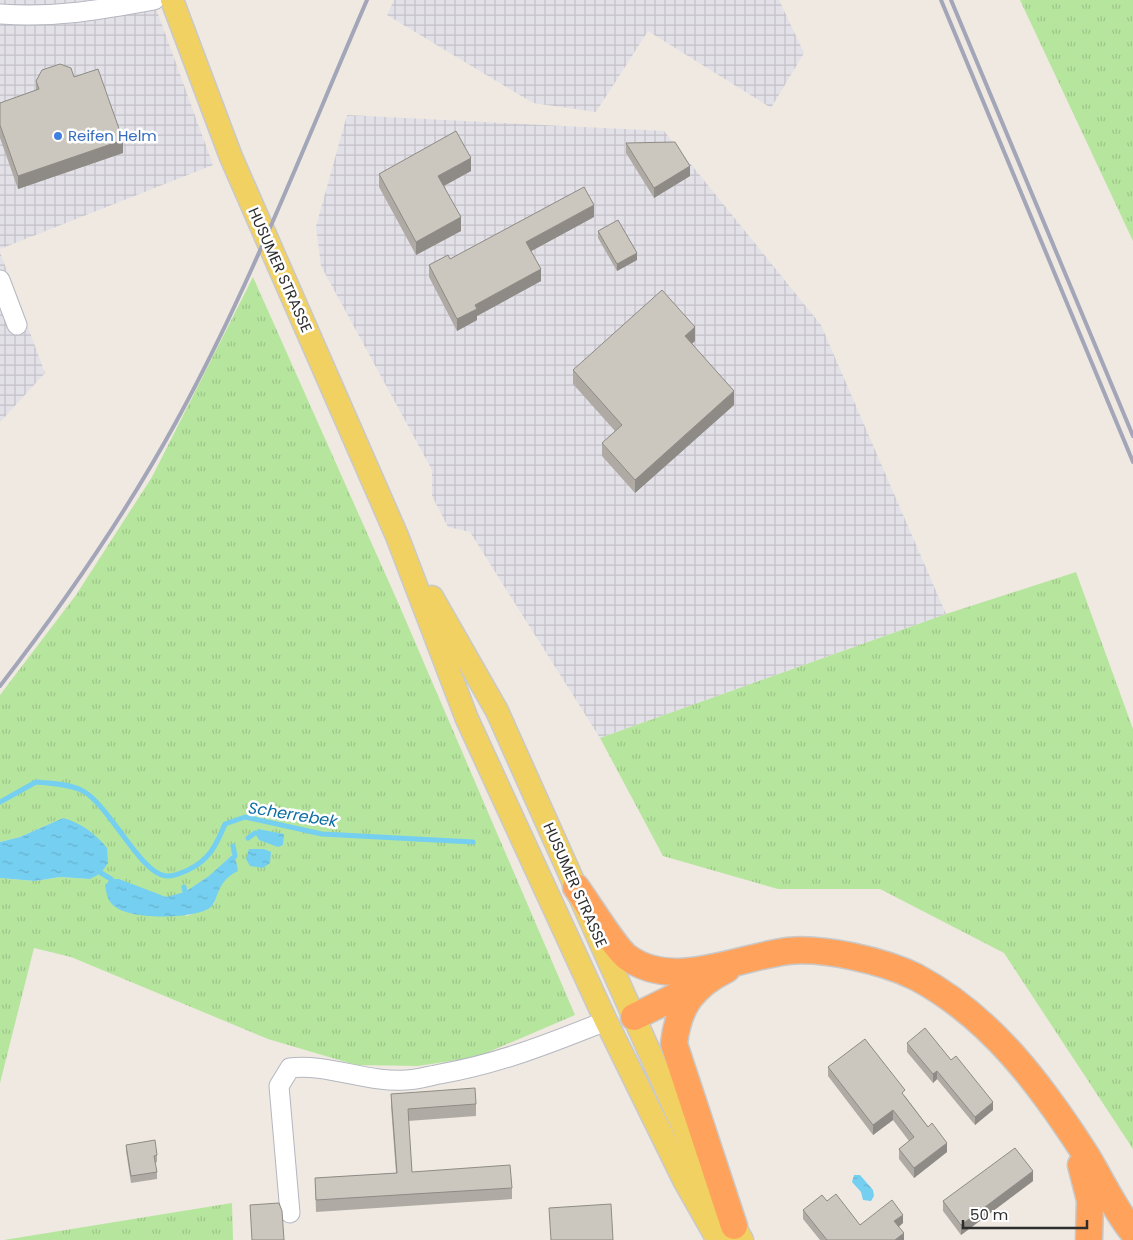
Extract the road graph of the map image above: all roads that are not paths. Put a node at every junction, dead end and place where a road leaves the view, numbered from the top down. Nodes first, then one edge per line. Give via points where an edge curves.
1 (154, 0) edge
2 (172, 0) edge
3 (0, 14) edge
4 (0, 280) edge
5 (17, 325) dead end
6 (397, 536) junction
7 (576, 887) junction
8 (696, 977) junction
9 (631, 1008) junction
10 (606, 1021) junction
11 (1068, 1129) junction
12 (290, 1213) dead end
13 (1133, 1232) edge
14 (731, 1235) edge
15 (1089, 1240) edge

1 - 3 street via 78,14
2 - 6 main road, HUSUMER STRASSE via 231,157
4 - 5 street
6 - 7 main road, HUSUMER STRASSE via 497,711
6 - 10 main road, HUSUMER STRASSE via 467,719
7 - 8 highway via 625,956 648,969
7 - 9 main road, HUSUMER STRASSE
8 - 9 highway
8 - 11 highway via 750,958 790,951 862,958 914,976 952,999 991,1032 1032,1077
8 - 14 highway via 676,1023 674,1044
9 - 10 main road
9 - 14 main road, HUSUMER STRASSE
10 - 12 street via 521,1054 470,1069 406,1080 355,1076 302,1066 290,1068 279,1086
10 - 14 main road, HUSUMER STRASSE via 684,1180
11 - 13 highway via 1123,1221
11 - 15 highway via 1080,1159 1090,1200

